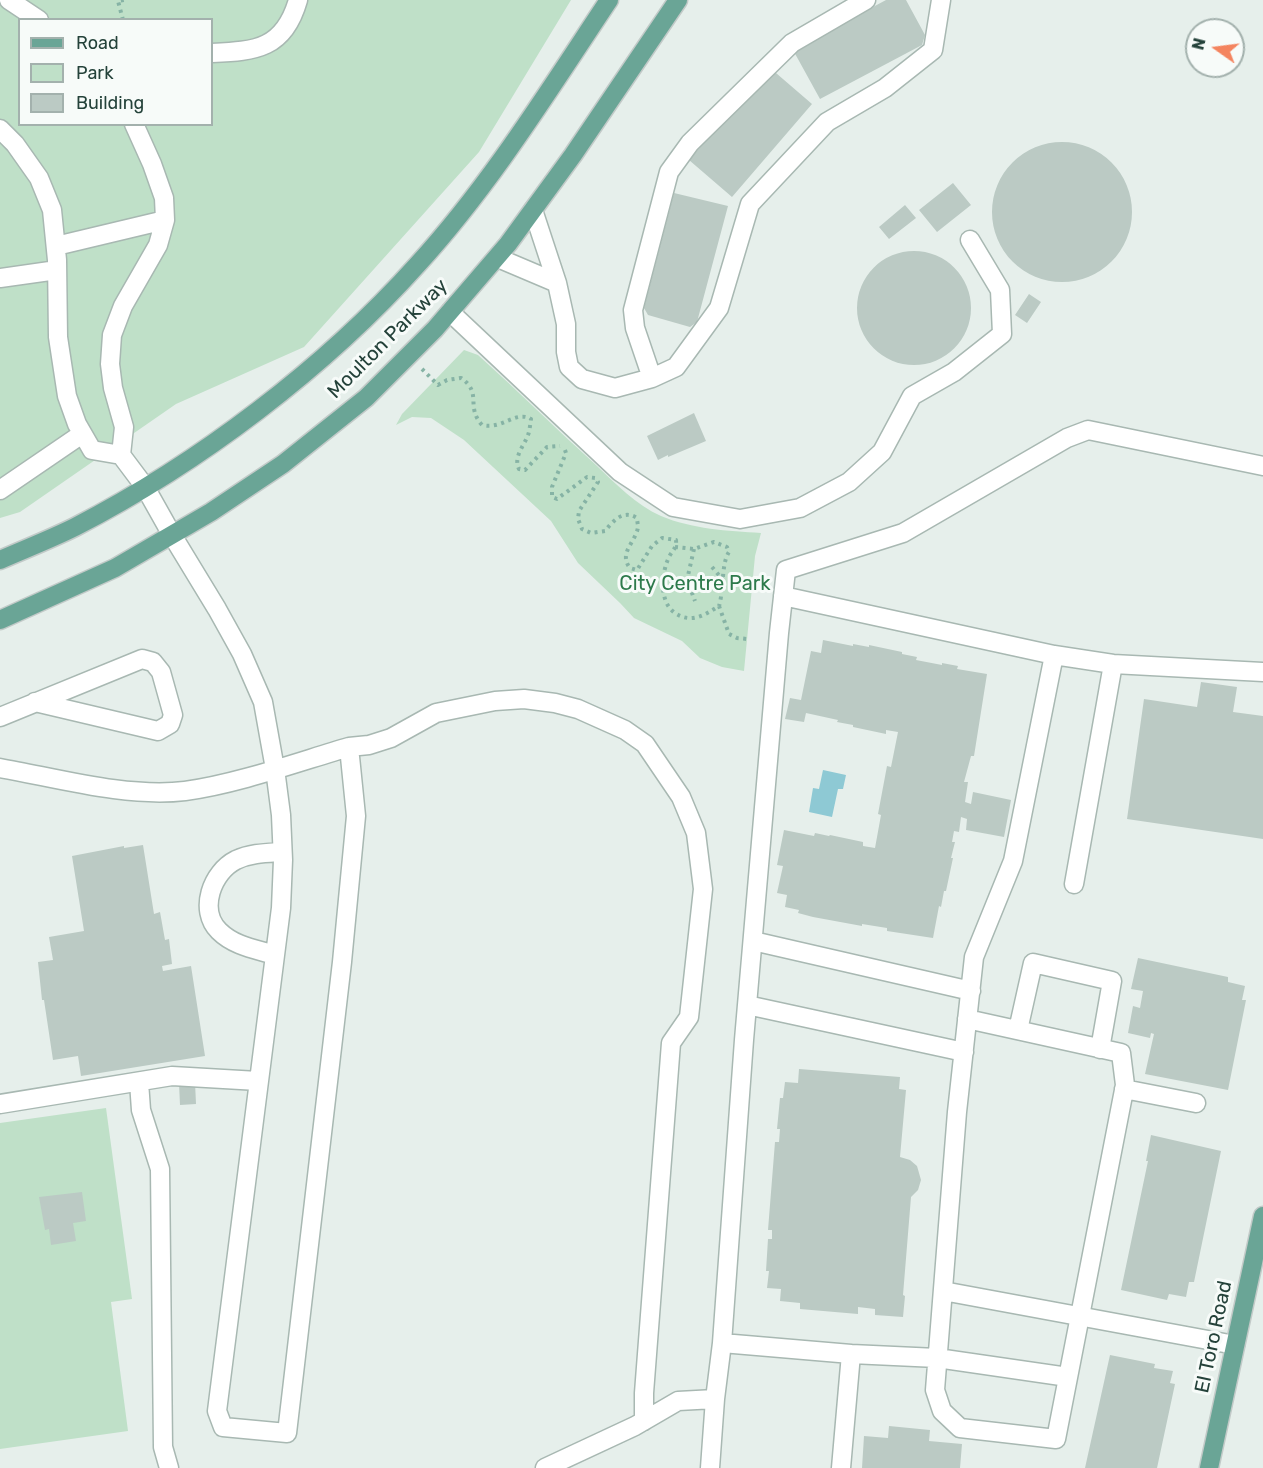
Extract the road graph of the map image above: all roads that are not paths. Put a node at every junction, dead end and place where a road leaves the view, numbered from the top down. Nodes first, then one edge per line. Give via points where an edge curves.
1 (9, 0) edge
2 (298, 0) edge
3 (609, 0) edge
4 (678, 0) edge
5 (941, 0) edge
6 (855, 3) edge
7 (36, 18) edge
8 (213, 53) edge
9 (135, 126) edge
10 (0, 129) edge
11 (533, 210) junction
12 (165, 220) junction
13 (970, 240) dead end
14 (56, 246) junction
15 (498, 258) junction
16 (57, 270) junction
17 (0, 278) edge
18 (557, 282) junction
19 (450, 312) junction
20 (652, 378) junction
21 (82, 434) junction
22 (121, 455) junction
23 (1263, 466) edge
24 (145, 487) junction
25 (0, 490) edge
26 (172, 535) junction
27 (0, 560) edge
28 (783, 596) junction
29 (0, 620) edge
30 (1054, 656) junction
31 (1113, 664) junction
32 (1263, 672) edge
33 (35, 702) junction
34 (0, 717) edge
35 (348, 747) junction
36 (0, 768) edge
37 (275, 769) junction
38 (282, 852) junction
39 (1074, 884) dead end
40 (753, 941) junction
41 (274, 955) junction
42 (971, 991) junction
43 (747, 1005) junction
44 (968, 1019) junction
45 (1017, 1030) junction
46 (1100, 1049) junction
47 (964, 1052) junction
48 (258, 1081) junction
49 (139, 1082) junction
50 (1124, 1089) junction
51 (1196, 1103) dead end
52 (0, 1104) edge
53 (1263, 1216) edge
54 (943, 1291) junction
55 (1080, 1317) junction
56 (722, 1343) junction
57 (1235, 1345) junction
58 (851, 1354) junction
59 (938, 1358) junction
60 (1068, 1377) junction
61 (715, 1399) junction
62 (644, 1421) junction
63 (169, 1468) edge
64 (545, 1468) edge
65 (710, 1468) edge
66 (841, 1468) edge
67 (1209, 1468) edge

1 - 7 street
2 - 8 street via 284,31 263,47
3 - 24 main road, Moulton Parkway via 488,178 379,306 285,389
4 - 11 main road, Moulton Parkway
5 - 20 street via 933,50 885,88 827,123 750,204 719,308 676,367
6 - 20 street via 792,43 690,144 669,172 633,310
9 - 12 street via 164,198
10 - 14 street via 39,178 52,210
11 - 15 main road, Moulton Parkway
11 - 18 street
12 - 14 street
12 - 22 street via 158,245 123,306 112,335 113,388 124,427
13 - 19 street via 1000,290 1002,334 954,372 912,396 882,452 849,482 800,508 740,519 674,507 621,472
14 - 16 street
15 - 18 street
15 - 19 main road, Moulton Parkway
16 - 17 street
16 - 21 street via 58,337 67,396
18 - 20 street via 566,324 569,368 582,379 615,388
19 - 26 main road, Moulton Parkway via 366,398 283,464
21 - 22 street via 92,450
21 - 25 street
22 - 24 street
23 - 28 street via 1088,430 1067,438 903,533 786,570
24 - 26 street
24 - 27 main road, Moulton Parkway via 74,527
26 - 29 main road, Moulton Parkway via 115,568
26 - 37 street via 242,654 264,702
28 - 30 street
28 - 40 street
30 - 31 street
30 - 42 street via 1013,861 974,957
31 - 32 street
31 - 39 street
33 - 33 street via 142,659 153,662 161,672 174,715 170,724 158,731
33 - 34 street
35 - 37 street
35 - 48 street via 356,816 287,1433 223,1427 217,1411
35 - 62 street via 392,738 436,713 495,701 555,702 602,718 645,744 681,797 696,833 703,888 689,1017 671,1043
36 - 37 street via 148,792 185,791
37 - 38 street
38 - 41 street via 281,908
38 - 41 street via 235,860 214,883 209,902 210,916 218,931 237,944
40 - 42 street
40 - 43 street
41 - 48 street
42 - 44 street
43 - 47 street
43 - 56 street
44 - 45 street
44 - 47 street
45 - 46 street
45 - 46 street via 1033,963 1112,981
46 - 50 street via 1121,1053
47 - 54 street
48 - 49 street via 172,1076
49 - 52 street
49 - 63 street via 141,1110 160,1169 162,1447
50 - 51 street
50 - 55 street
53 - 57 main road, El Toro Road
54 - 55 street
54 - 59 street
55 - 57 street
55 - 60 street
56 - 58 street
56 - 61 street
57 - 67 main road, El Toro Road
58 - 59 street
58 - 66 street
59 - 60 street
59 - 60 street via 935,1390 942,1411 960,1428 1056,1439
61 - 62 street via 678,1401
61 - 65 street
62 - 64 street

